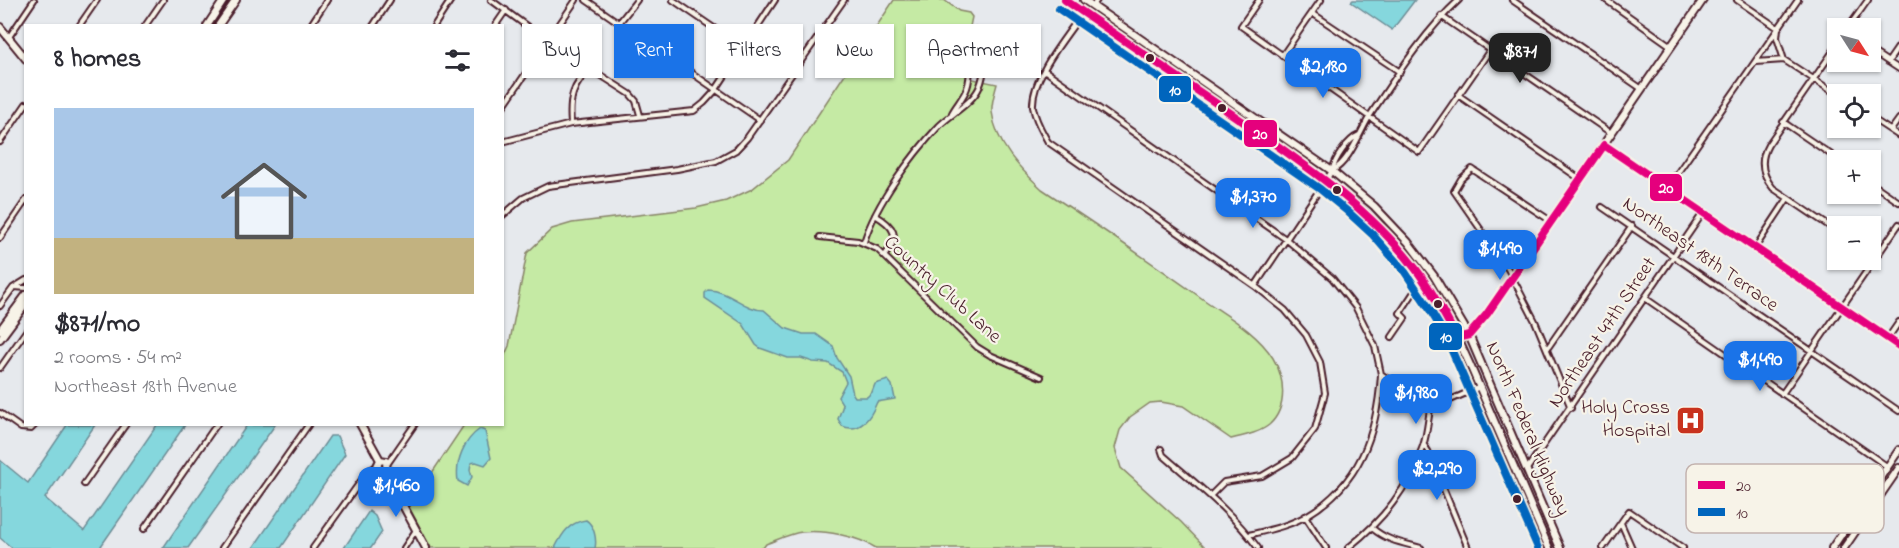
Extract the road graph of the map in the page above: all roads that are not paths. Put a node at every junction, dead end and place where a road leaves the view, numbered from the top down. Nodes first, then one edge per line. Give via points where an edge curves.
1 (34, 0) edge
2 (97, 0) edge
3 (163, 0) edge
4 (224, 0) edge
5 (236, 0) edge
6 (327, 0) edge
7 (390, 0) edge
8 (451, 0) edge
9 (490, 0) edge
10 (576, 0) edge
11 (586, 0) edge
12 (637, 0) edge
13 (673, 0) edge
14 (765, 0) edge
15 (776, 0) edge
16 (844, 0) edge
17 (1065, 0) edge
18 (1259, 0) edge
19 (1321, 0) edge
20 (1459, 0) edge
21 (1512, 0) edge
22 (1606, 0) edge
23 (1702, 0) edge
24 (1737, 0) edge
25 (1798, 0) edge
26 (1868, 0) edge
27 (1091, 2) edge
28 (772, 5) junction
29 (506, 10) junction
30 (217, 11) junction
31 (1083, 12) junction
32 (1102, 12) junction
33 (1312, 13) junction
34 (1441, 16) junction
35 (1855, 18) edge
36 (619, 23) junction
37 (80, 24) edge
38 (146, 24) edge
39 (211, 24) edge
40 (218, 24) edge
41 (220, 24) edge
42 (310, 24) edge
43 (374, 24) edge
44 (435, 24) edge
45 (496, 24) edge
46 (525, 24) edge
47 (559, 24) edge
48 (708, 24) edge
49 (759, 24) edge
50 (0, 27) edge
51 (1778, 28) junction
52 (9, 37) junction
53 (1671, 46) junction
54 (1899, 46) edge
55 (1490, 50) junction
56 (1142, 53) junction
57 (1162, 53) junction
58 (24, 56) edge
59 (1282, 56) junction
60 (1881, 57) edge
61 (1827, 59) edge
62 (1784, 60) junction
63 (1755, 62) junction
64 (1888, 62) junction
65 (1899, 69) edge
66 (1044, 70) junction
67 (1400, 72) junction
68 (522, 78) edge
69 (723, 78) edge
70 (970, 78) edge
71 (982, 78) edge
72 (1813, 79) junction
73 (1827, 88) edge
74 (1642, 89) junction
75 (715, 90) junction
76 (1458, 95) junction
77 (504, 105) edge
78 (24, 107) edge
79 (952, 114) junction
80 (640, 115) junction
81 (1369, 118) junction
82 (1899, 119) edge
83 (760, 120) junction
84 (1783, 122) junction
85 (571, 124) junction
86 (1881, 124) edge
87 (1266, 125) junction
88 (1252, 129) junction
89 (1891, 130) junction
90 (1612, 134) junction
91 (1899, 136) edge
92 (504, 141) edge
93 (0, 142) edge
94 (1604, 145) junction
95 (1827, 152) edge
96 (1332, 171) junction
97 (1580, 179) junction
98 (1326, 180) junction
99 (1667, 188) junction
100 (1881, 190) edge
101 (1788, 198) junction
102 (1899, 202) edge
103 (24, 203) edge
104 (1602, 207) dead end
105 (1703, 213) junction
106 (504, 214) edge
107 (875, 215) junction
108 (1551, 221) junction
109 (1899, 224) edge
110 (1827, 225) edge
111 (1632, 226) junction
112 (820, 237) dead end
113 (0, 238) edge
114 (1287, 240) junction
115 (864, 242) junction
116 (1407, 242) junction
117 (1755, 248) junction
118 (1400, 249) junction
119 (1881, 251) edge
120 (885, 255) junction
121 (1673, 255) junction
122 (1868, 270) edge
123 (1511, 279) junction
124 (24, 281) edge
125 (1425, 282) junction
126 (1255, 286) junction
127 (14, 287) junction
128 (24, 288) edge
129 (24, 298) edge
130 (1645, 298) junction
131 (0, 306) edge
132 (24, 307) edge
133 (1842, 307) junction
134 (1899, 322) edge
135 (0, 330) edge
136 (24, 334) edge
137 (1469, 335) junction
138 (1392, 337) dead end
139 (1457, 338) junction
140 (1888, 338) junction
141 (0, 339) edge
142 (1899, 346) edge
143 (1547, 349) junction
144 (1812, 351) junction
145 (0, 368) edge
146 (1381, 374) junction
147 (1041, 377) dead end
148 (1480, 387) junction
149 (1782, 394) junction
150 (1495, 395) junction
151 (1571, 408) junction
152 (1430, 409) junction
153 (1899, 411) edge
154 (0, 413) edge
155 (34, 426) edge
156 (125, 426) edge
157 (216, 426) edge
158 (308, 426) edge
159 (361, 426) edge
160 (414, 426) edge
161 (1423, 445) junction
162 (1161, 449) dead end
163 (1899, 450) edge
164 (382, 464) junction
165 (1884, 464) edge
166 (1884, 464) edge
167 (1888, 467) junction
168 (1899, 468) edge
169 (1527, 470) junction
170 (1884, 473) edge
171 (84, 484) dead end
172 (1884, 490) edge
173 (1210, 496) junction
174 (1305, 516) junction
175 (1621, 523) junction
176 (1372, 528) junction
177 (144, 529) dead end
178 (416, 530) junction
179 (1842, 533) edge
180 (1854, 533) edge
181 (1249, 535) junction
182 (222, 548) edge
183 (313, 548) edge
184 (404, 548) edge
185 (426, 548) edge
186 (1258, 548) edge
187 (1326, 548) edge
188 (1348, 548) edge
189 (1421, 548) edge
190 (1468, 548) edge
191 (1549, 548) edge
192 (1560, 548) edge
193 (1603, 548) edge
194 (1632, 548) edge
195 (1683, 548) edge
196 (1832, 548) edge
197 (1844, 548) edge

1 - 52 street
2 - 37 street
3 - 38 street
4 - 30 main road
5 - 41 main road
6 - 42 street
7 - 43 street
8 - 44 street
9 - 29 street
10 - 47 street
11 - 36 street
12 - 36 street
13 - 48 street
14 - 28 street
15 - 28 street
16 - 83 street
17 - 31 main road, North Federal Highway
18 - 59 street via 1242,26
19 - 33 street
20 - 34 street
21 - 74 street
22 - 53 street
23 - 53 main road
24 - 51 street
25 - 51 street
26 - 35 street
27 - 32 main road, North Federal Highway
28 - 49 street
29 - 45 street
29 - 46 street
30 - 39 main road
30 - 40 main road
31 - 32 main road
31 - 56 main road, North Federal Highway
31 - 66 street
32 - 57 main road, North Federal Highway
33 - 59 street
33 - 67 street
34 - 55 street
34 - 67 street
36 - 75 street
50 - 52 main road
51 - 62 street
51 - 63 street
52 - 58 main road
53 - 74 main road
54 - 64 street
55 - 76 street
55 - 90 street
56 - 57 main road
56 - 88 main road, North Federal Highway
57 - 87 main road, North Federal Highway
59 - 81 street
60 - 64 street
61 - 72 street
62 - 63 street
62 - 72 street
63 - 99 street
64 - 65 street
66 - 114 street
66 - 126 street via 1033,106 1048,142
67 - 81 street
68 - 77 street
69 - 75 street
70 - 79 street
71 - 79 street via 969,102
72 - 73 street
72 - 84 street
74 - 90 main road
75 - 80 street via 694,111
75 - 83 street
76 - 81 street via 1419,152
76 - 97 street
78 - 93 street
79 - 107 street via 915,153
80 - 85 street
80 - 85 street via 630,94 591,69 580,77 569,103
81 - 96 street via 1338,168
82 - 89 street
83 - 106 street via 736,150 716,161 548,186 523,198
84 - 95 street
84 - 101 street via 1765,151 1762,168 1773,188
85 - 92 street
86 - 89 street
87 - 88 main road
87 - 96 main road, North Federal Highway
88 - 98 main road, North Federal Highway
89 - 91 street
90 - 94 main road
94 - 97 main road
94 - 99 main road
96 - 98 street
96 - 116 main road, North Federal Highway via 1374,206
97 - 108 main road
98 - 114 street
98 - 118 main road, North Federal Highway via 1368,215
99 - 105 main road
100 - 102 street
101 - 110 street
101 - 117 street
103 - 113 street
104 - 111 street, Northeast 18th Terrace
105 - 117 main road
105 - 121 street, Northeast 47th Street
107 - 115 street
107 - 120 street via 894,232 894,242
108 - 123 main road
108 - 123 street via 1472,169 1461,179 1454,191
109 - 119 street
111 - 121 street, Northeast 18th Terrace
111 - 143 street
112 - 115 street, Country Club Lane
114 - 126 street
114 - 146 street via 1332,278 1356,308 1375,346
115 - 120 street, Country Club Lane
116 - 118 street
116 - 137 main road, North Federal Highway via 1440,285
117 - 133 main road
118 - 125 main road, North Federal Highway
120 - 147 street, Country Club Lane via 977,346
121 - 130 street, Northeast 47th Street
121 - 144 street, Northeast 18th Terrace
122 - 133 street
123 - 137 main road
123 - 143 street
124 - 127 street
125 - 138 street via 1400,313 1405,318
125 - 139 main road, North Federal Highway
126 - 173 street via 1285,310 1306,335 1320,362 1325,393 1315,429 1292,458 1262,476 1224,482
127 - 128 street
127 - 131 street
129 - 135 main road
130 - 149 street
130 - 151 street, Northeast 47th Street
132 - 141 main road
133 - 140 main road
133 - 144 street
134 - 140 street
136 - 145 street
137 - 139 main road
137 - 150 main road, North Federal Highway
139 - 148 main road, North Federal Highway
140 - 142 main road
143 - 151 street
144 - 149 street
144 - 153 street, Northeast 18th Terrace
146 - 152 street
146 - 174 street via 1368,448 1343,485
148 - 150 main road
148 - 152 street
148 - 191 main road, North Federal Highway
149 - 165 street
150 - 169 main road, North Federal Highway
151 - 169 street, Northeast 47th Street
152 - 161 street
154 - 155 street via 21,428
156 - 171 street
157 - 177 street
158 - 182 street
159 - 164 main road
160 - 164 street
161 - 176 street via 1394,502
161 - 190 street
162 - 173 street
163 - 167 main road
164 - 178 main road
164 - 183 street via 368,471
166 - 167 street
167 - 170 main road
168 - 172 main road
169 - 192 main road, North Federal Highway
173 - 181 street
174 - 181 street
174 - 187 street
175 - 193 street
175 - 194 street
175 - 195 street via 1629,511
176 - 188 street
176 - 189 street via 1390,540
178 - 184 street
178 - 185 main road
179 - 196 main road
180 - 197 main road
181 - 186 street

